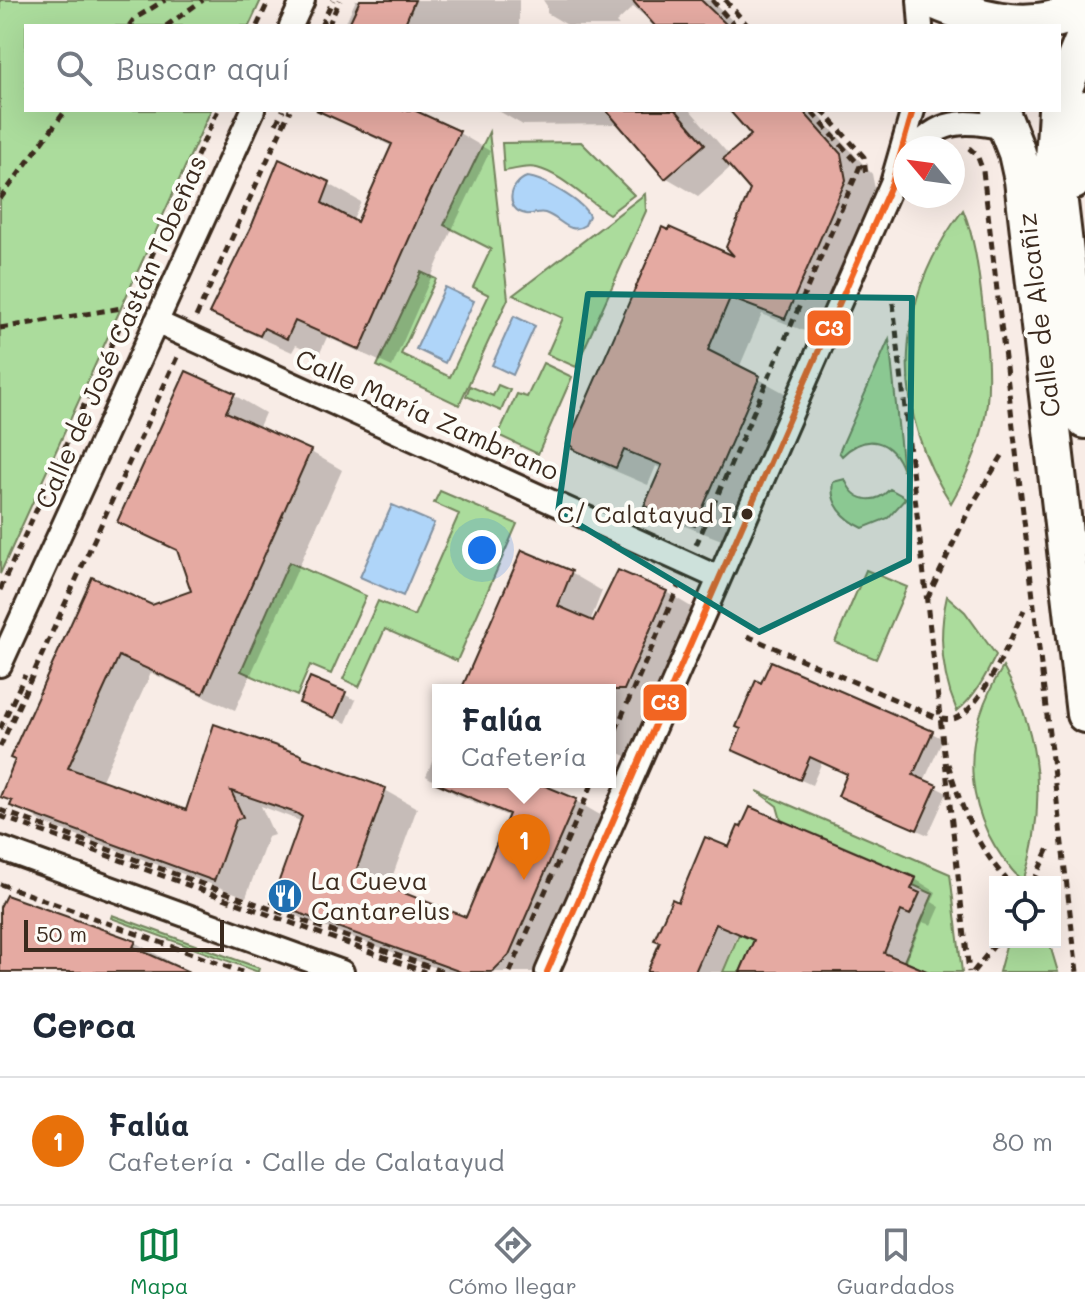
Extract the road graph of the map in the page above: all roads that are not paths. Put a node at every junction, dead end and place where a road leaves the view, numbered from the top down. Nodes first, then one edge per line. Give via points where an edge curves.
1 (303, 0) edge
2 (919, 0) edge
3 (932, 0) edge
4 (1085, 7) edge
5 (292, 24) edge
6 (921, 24) edge
7 (949, 24) edge
8 (1085, 36) edge
9 (1061, 95) edge
10 (1085, 109) edge
11 (252, 112) edge
12 (913, 112) edge
13 (1057, 112) edge
14 (1005, 120) edge
15 (907, 136) edge
16 (927, 136) edge
17 (893, 187) edge
18 (1064, 242) junction
19 (156, 322) junction
20 (1085, 420) edge
21 (719, 578) junction
22 (0, 665) edge
23 (1085, 714) edge
24 (0, 848) edge
25 (342, 972) edge
26 (547, 972) edge

1 - 5 street
2 - 6 street
3 - 4 main road via 1000,22 1054,19
3 - 7 main road
8 - 9 main road
10 - 18 main road
11 - 19 street, Calle de José Castán Tobeñas
12 - 15 street
13 - 18 main road, Calle de Alcañiz via 1054,161
14 - 16 street via 950,123
14 - 23 main road, Calle de Alcañiz via 1023,180
17 - 21 street
18 - 20 main road, Calle de Alcañiz
19 - 21 street, Calle María Zambrano
19 - 22 street, Calle de José Castán Tobeñas
21 - 26 street
24 - 25 street

